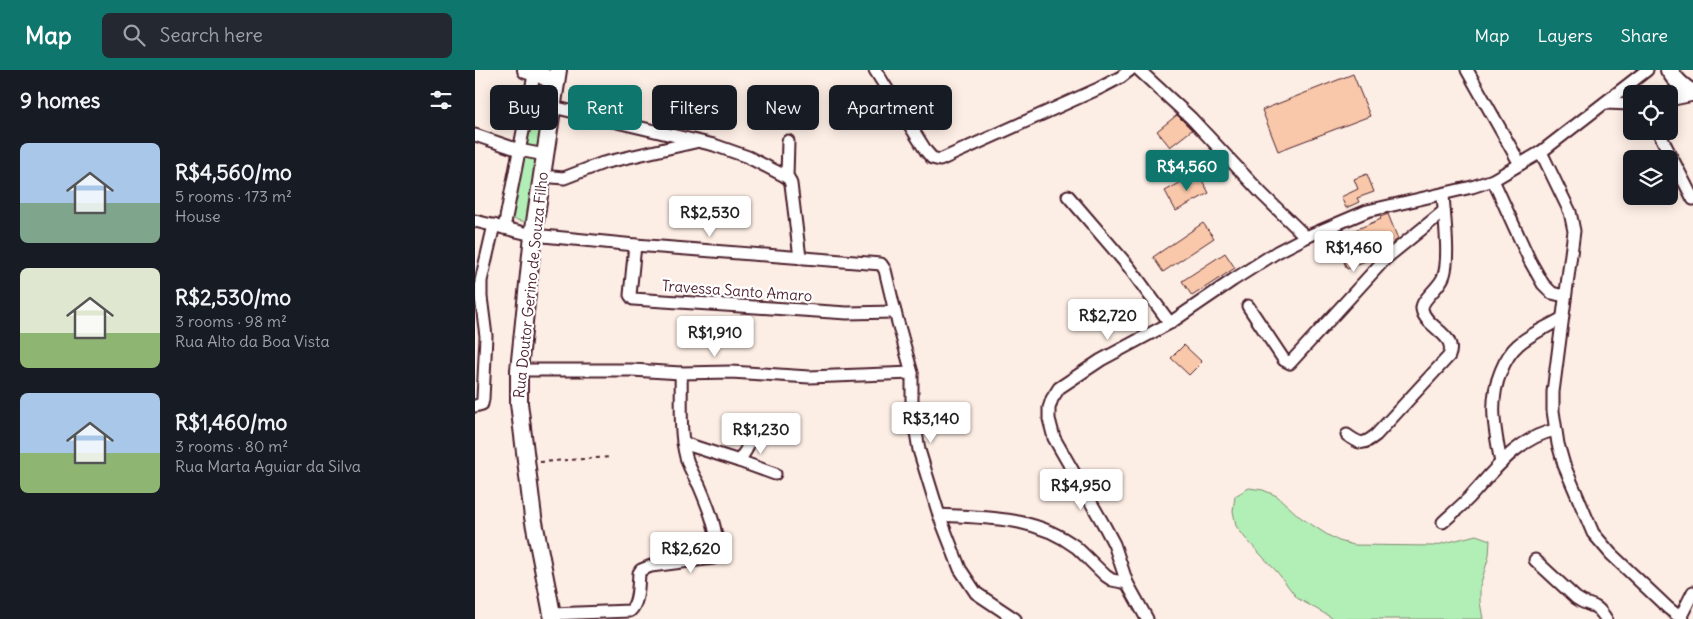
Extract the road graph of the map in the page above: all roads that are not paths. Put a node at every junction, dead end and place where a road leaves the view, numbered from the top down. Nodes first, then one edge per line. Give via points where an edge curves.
1 (875, 70) edge
2 (1130, 70) edge
3 (1139, 70) edge
4 (1467, 70) edge
5 (1647, 70) edge
6 (1669, 70) edge
7 (543, 75) edge
8 (1693, 94) edge
9 (1678, 98) edge
10 (1605, 103) junction
11 (1623, 104) edge
12 (558, 108) edge
13 (549, 130) edge
14 (475, 135) edge
15 (788, 140) dead end
16 (1663, 140) edge
17 (699, 142) junction
18 (519, 150) junction
19 (1541, 152) junction
20 (545, 155) junction
21 (1520, 164) junction
22 (541, 176) junction
23 (1493, 180) junction
24 (789, 181) junction
25 (1443, 194) junction
26 (1068, 196) dead end
27 (1693, 199) edge
28 (1444, 211) junction
29 (475, 221) edge
30 (499, 227) junction
31 (533, 234) junction
32 (1306, 237) junction
33 (635, 245) junction
34 (799, 258) junction
35 (1565, 296) junction
36 (1248, 306) dead end
37 (895, 312) junction
38 (1561, 319) junction
39 (1170, 323) junction
40 (519, 370) junction
41 (681, 373) junction
42 (912, 373) junction
43 (475, 406) edge
44 (1555, 430) junction
45 (1347, 435) dead end
46 (751, 437) dead end
47 (683, 443) junction
48 (739, 461) junction
49 (1501, 463) junction
50 (775, 474) dead end
51 (939, 515) junction
52 (1443, 522) dead end
53 (1535, 560) dead end
54 (1127, 583) junction
55 (1693, 592) edge
56 (1667, 614) edge
57 (552, 616) edge
58 (1681, 618) edge
59 (1015, 619) edge
60 (1147, 619) edge
61 (1605, 619) edge

1 - 2 street via 926,151 932,158 940,160 1100,88
3 - 32 street via 1191,118
4 - 21 street
5 - 10 street
6 - 8 main road via 1674,79
7 - 18 street
8 - 9 street
10 - 11 street
10 - 19 street
12 - 17 street
13 - 20 main road, Rua Doutor Gerino de Souza Filho
14 - 18 street
15 - 24 street
16 - 27 street
17 - 22 street via 603,163 564,178
17 - 24 street via 748,157
18 - 20 street
18 - 30 street
19 - 21 street
19 - 35 street via 1570,212 1574,231
20 - 22 main road, Rua Doutor Gerino de Souza Filho
21 - 23 street
22 - 31 main road, Rua Doutor Gerino de Souza Filho
23 - 25 street
23 - 35 street via 1543,284 1553,293
24 - 34 street
25 - 28 street
25 - 32 street via 1367,211
26 - 39 street via 1129,267
28 - 36 street via 1385,259 1290,363 1284,360
28 - 45 street via 1445,273 1439,286 1424,302 1423,311 1448,339 1449,356 1371,439 1362,443
29 - 30 street
30 - 31 street
30 - 43 street via 481,281 486,336 483,399 482,404
31 - 33 street
31 - 40 main road, Rua Doutor Gerino de Souza Filho
32 - 39 street via 1277,252
33 - 34 street
33 - 37 street, Travessa Santo Amaro via 629,295 633,299
34 - 37 street via 881,264
35 - 38 street
37 - 42 street
38 - 44 street via 1553,392
38 - 49 street via 1519,344 1502,368 1493,402
39 - 54 street via 1101,360 1059,388 1049,408 1054,438 1114,544
40 - 41 street
40 - 57 main road, Rua Doutor Gerino de Souza Filho via 525,464
41 - 42 street via 731,372 809,377
41 - 47 street
42 - 51 street via 912,408 917,438
44 - 49 street via 1534,437
44 - 56 street via 1564,465 1593,533
46 - 48 street
47 - 48 street
47 - 57 street via 688,464 713,524 717,555 641,570 635,604 630,611
48 - 50 street
49 - 52 street
51 - 54 street via 982,516 1019,521 1043,529 1076,548 1112,580
51 - 59 street via 970,587
53 - 61 street via 1576,598 1598,608
54 - 60 street
55 - 58 street
56 - 58 street

